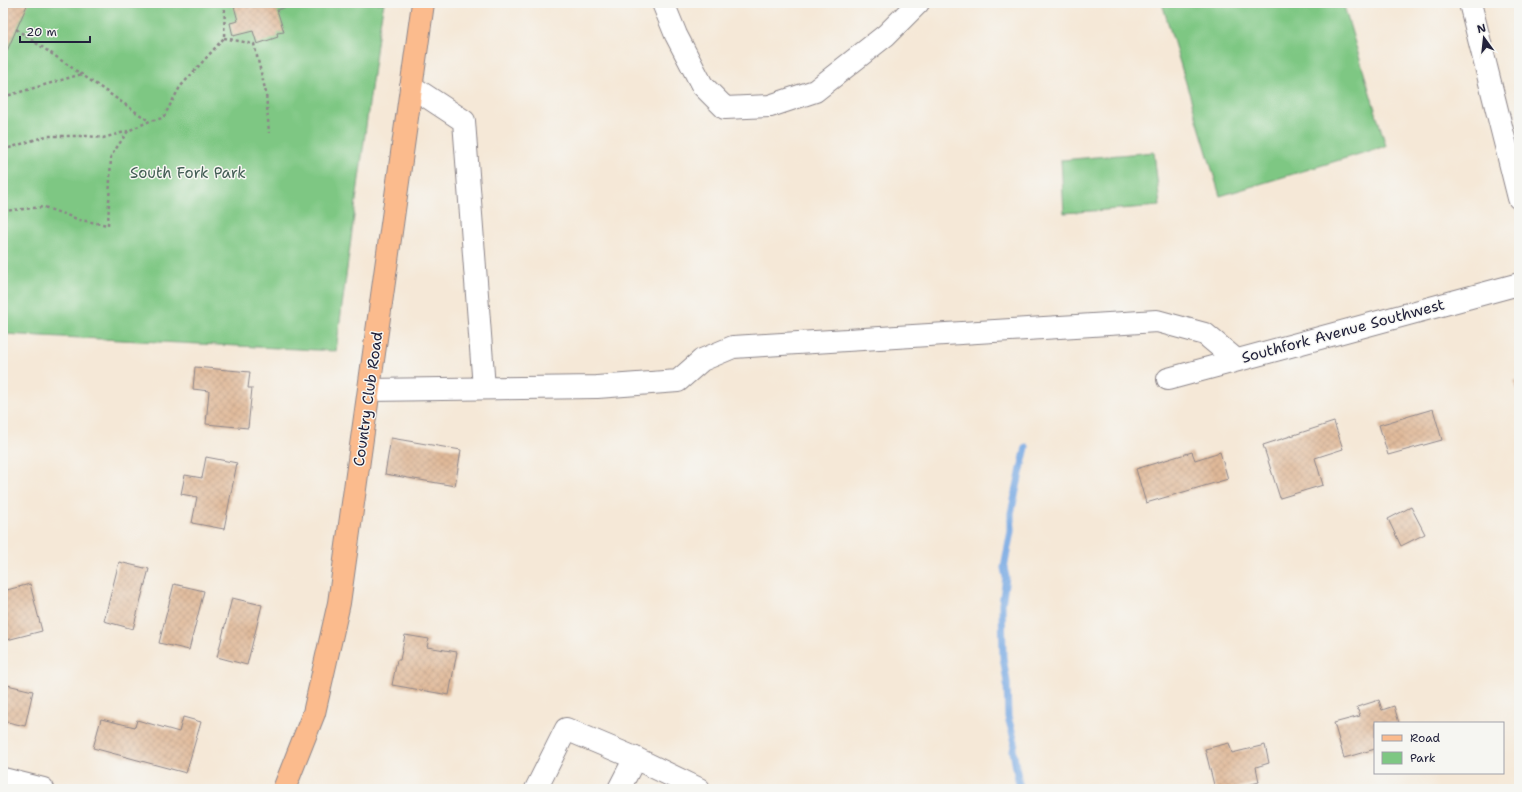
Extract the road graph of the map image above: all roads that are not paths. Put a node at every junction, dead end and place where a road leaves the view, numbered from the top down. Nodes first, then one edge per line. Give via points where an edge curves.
1 (423, 3) edge
2 (664, 3) edge
3 (918, 3) edge
4 (1470, 3) edge
5 (411, 86) junction
6 (1519, 198) edge
7 (1519, 284) edge
8 (1236, 360) junction
9 (1168, 379) dead end
10 (484, 388) junction
11 (369, 390) junction
12 (635, 758) junction
13 (3, 779) edge
14 (43, 789) edge
15 (284, 789) edge
16 (536, 789) edge
17 (619, 789) edge
18 (699, 789) edge

1 - 5 main road, Country Club Road
2 - 3 street via 676,35 702,85 724,108 770,106 815,91 886,35
4 - 6 street
5 - 10 street via 464,121
5 - 11 main road, Country Club Road
7 - 8 street, Southfork Avenue Southwest
8 - 9 street, Southfork Avenue Southwest
8 - 10 street via 1205,334 1157,321 733,347 702,360 678,381 598,387
10 - 11 street
11 - 15 main road, Country Club Road via 339,603 314,712
12 - 16 street via 566,729
12 - 17 street
12 - 18 street
13 - 14 street

